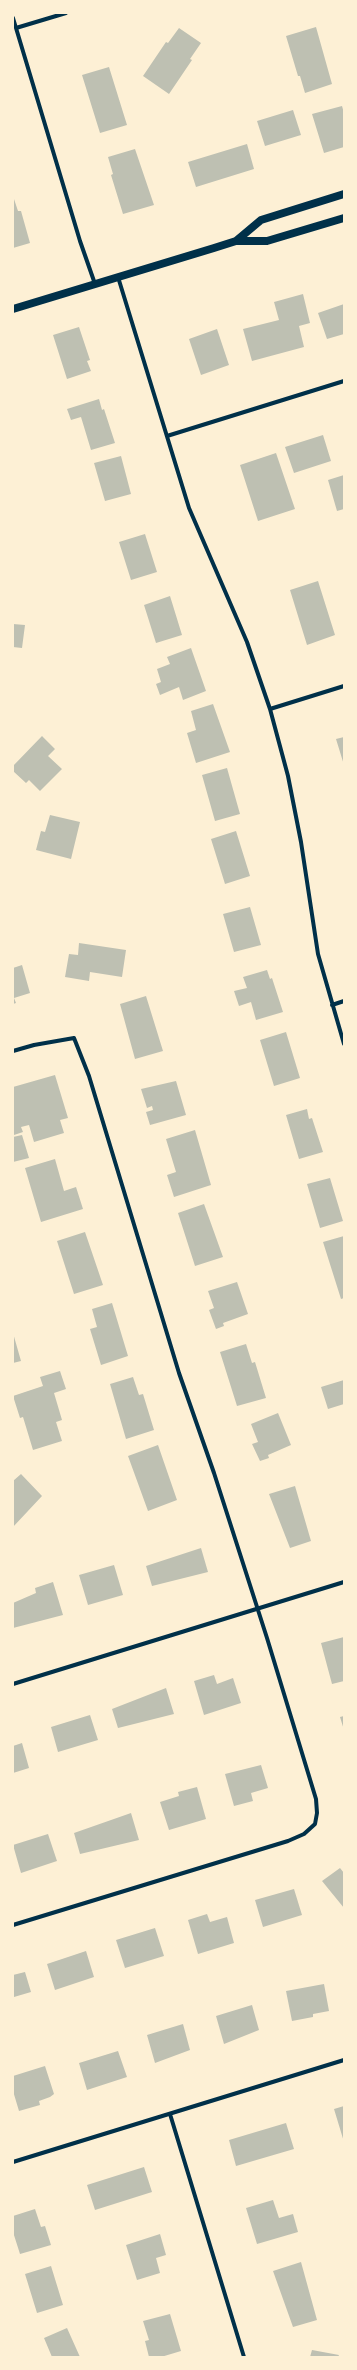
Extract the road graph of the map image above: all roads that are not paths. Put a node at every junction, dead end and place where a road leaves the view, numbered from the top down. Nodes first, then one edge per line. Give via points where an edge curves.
1 (66, 13) edge
2 (13, 18) edge
3 (16, 28) junction
4 (344, 194) edge
5 (344, 218) edge
6 (236, 241) junction
7 (118, 277) junction
8 (96, 284) junction
9 (13, 309) edge
10 (344, 381) edge
11 (167, 436) junction
12 (344, 686) edge
13 (270, 709) junction
14 (344, 1001) edge
15 (332, 1005) junction
16 (344, 1044) edge
17 (13, 1051) edge
18 (344, 1582) edge
19 (257, 1609) junction
20 (13, 1684) edge
21 (13, 1925) edge
22 (344, 2060) edge
23 (170, 2114) junction
24 (13, 2162) edge
25 (244, 2357) edge

1 - 3 street
2 - 3 street
3 - 8 street via 80,241
4 - 6 main road via 261,220
5 - 6 main road via 267,241
6 - 7 main road
7 - 8 main road
7 - 11 street
8 - 9 main road
10 - 11 street
11 - 13 street via 190,508 247,642
12 - 13 street
13 - 15 street via 288,776 318,954
14 - 15 street
15 - 16 street
17 - 19 street via 74,1038 89,1076 178,1373 214,1473
18 - 19 street
19 - 20 street
19 - 21 street via 316,1800 315,1824 304,1834 288,1841
22 - 23 street
23 - 24 street
23 - 25 street

